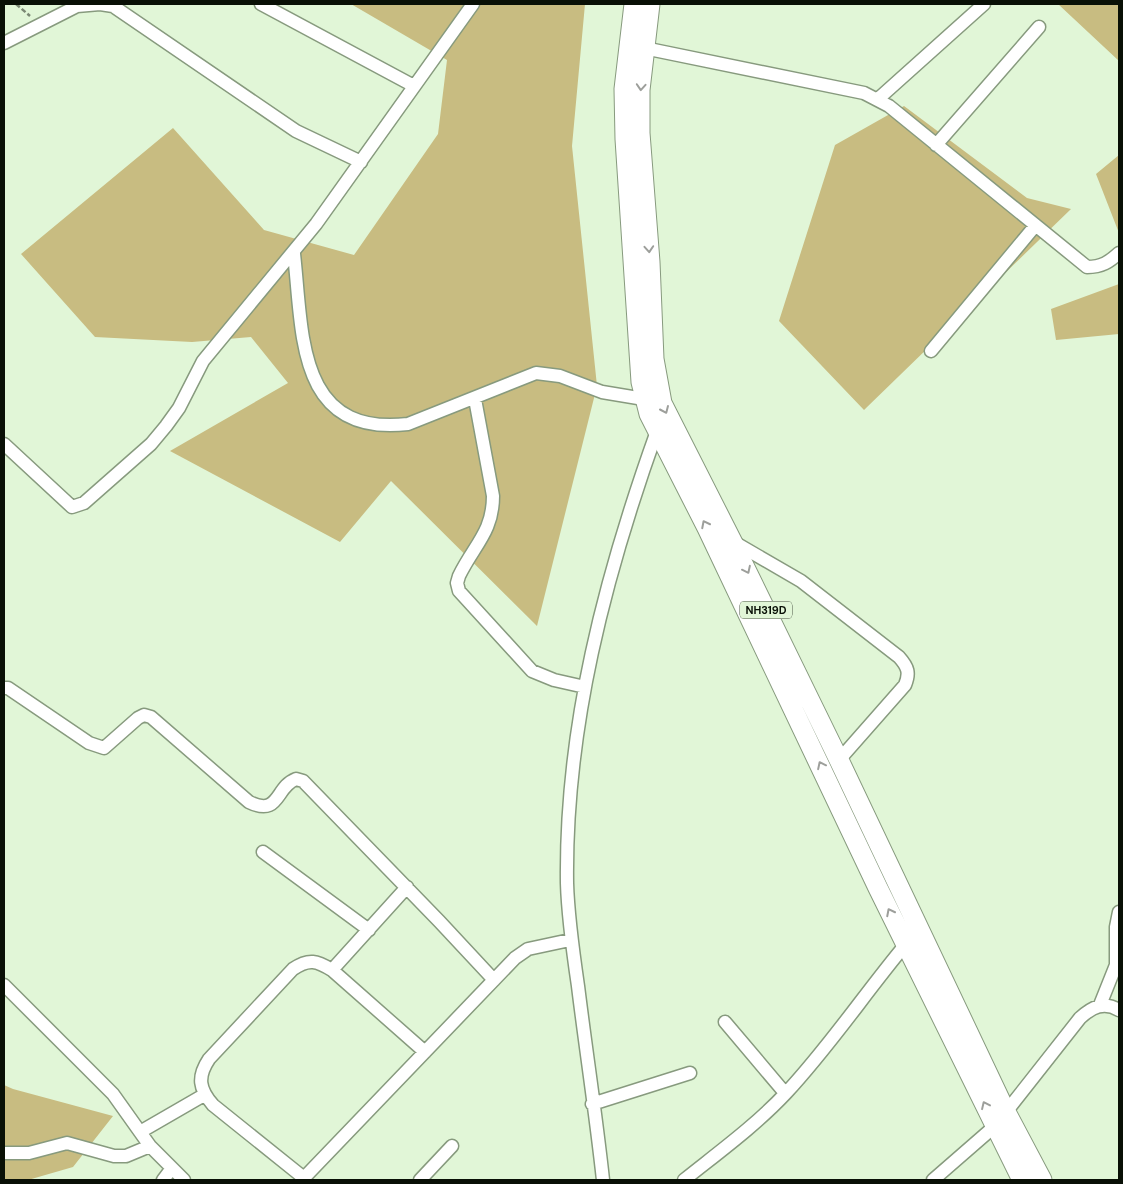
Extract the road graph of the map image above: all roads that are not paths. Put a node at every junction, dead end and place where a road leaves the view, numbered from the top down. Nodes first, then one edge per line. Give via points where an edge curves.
1 (261, 4) edge
2 (473, 4) edge
3 (634, 4) edge
4 (650, 4) edge
5 (984, 4) edge
6 (1039, 27) dead end
7 (4, 43) edge
8 (644, 48) junction
9 (414, 86) junction
10 (878, 99) junction
11 (936, 145) junction
12 (360, 162) junction
13 (1034, 226) junction
14 (1119, 253) edge
15 (294, 254) junction
16 (931, 351) dead end
17 (474, 399) junction
18 (644, 399) junction
19 (657, 430) junction
20 (4, 444) edge
21 (732, 541) junction
22 (585, 687) junction
23 (4, 688) edge
24 (839, 760) junction
25 (263, 852) dead end
26 (407, 887) junction
27 (1119, 912) edge
28 (369, 930) junction
29 (570, 940) junction
30 (906, 944) junction
31 (332, 970) junction
32 (494, 980) junction
33 (4, 985) edge
34 (1100, 1005) junction
35 (1119, 1010) edge
36 (725, 1022) dead end
37 (425, 1052) junction
38 (690, 1073) dead end
39 (204, 1094) junction
40 (785, 1094) junction
41 (592, 1104) junction
42 (1001, 1119) junction
43 (140, 1132) junction
44 (150, 1146) junction
45 (452, 1146) dead end
46 (4, 1153) edge
47 (172, 1168) junction
48 (303, 1179) edge
49 (164, 1180) edge
50 (184, 1180) edge
51 (420, 1180) edge
52 (603, 1180) edge
53 (684, 1180) edge
54 (933, 1180) edge
55 (1022, 1180) edge
56 (1042, 1180) edge

1 - 9 street
2 - 9 street
3 - 18 highway, NH319D via 624,89 625,129
4 - 8 highway, NH319D
5 - 10 street
6 - 11 street
7 - 12 street via 78,6 113,6 296,131
8 - 10 street via 847,88
8 -> 21 highway, NH319D via 640,133 657,383 670,421
9 - 12 street
10 - 11 street
11 - 13 street
12 - 15 street
13 - 14 street via 1088,267 1108,263
13 - 16 street
15 - 17 street via 310,373 333,405 369,424 386,426 408,424
15 - 20 street via 203,361 179,408 151,444 84,503 72,507
17 - 18 street via 536,373 546,373 602,392
17 - 22 street via 493,508 489,526 456,583 459,591 532,671
18 - 19 highway, NH319D
19 - 22 street via 630,505 609,578
30 -> 19 highway, NH319D
21 -> 24 highway, NH319D
21 - 24 street via 801,581 907,665 909,676 905,685
22 - 29 street via 568,830
23 - 26 street via 89,743 104,748 138,718 144,715 152,717 256,805 265,807 273,803 290,781 303,781
24 - 42 highway, NH319D
25 - 28 street
26 - 28 street
26 - 32 street
27 - 34 street via 1116,965
28 - 31 street
29 - 32 street via 528,949
29 - 41 street
30 - 40 street
42 -> 30 highway, NH319D
31 - 37 street
31 - 39 street via 318,961 309,960 293,968 209,1059 202,1070 200,1083
32 - 37 street
33 - 43 street via 113,1094
34 - 35 street
34 - 42 street via 1080,1018
36 - 40 street
37 - 48 street
38 - 41 street
39 - 43 street
39 - 48 street
40 - 53 street via 756,1122
41 - 52 street
42 - 54 street
42 - 55 highway, NH319D
42 - 56 highway, NH319D
43 - 44 street
44 - 46 street via 126,1156 114,1156 67,1143 29,1153
44 - 47 street
45 - 51 street
47 - 49 street
47 - 50 street

